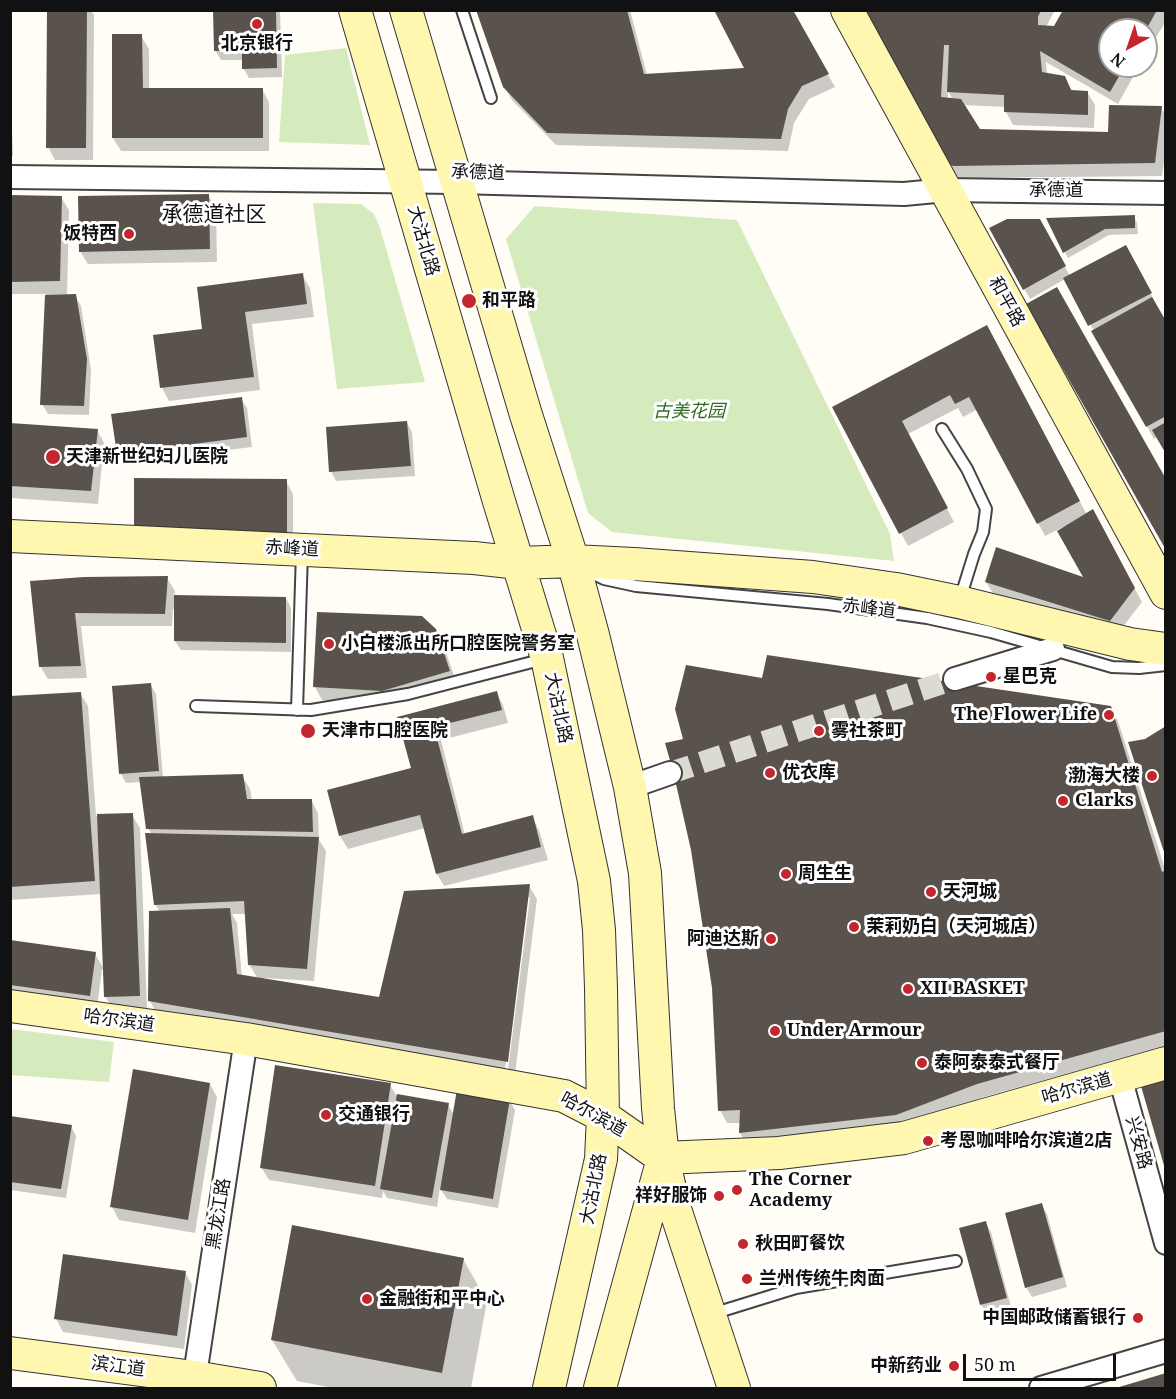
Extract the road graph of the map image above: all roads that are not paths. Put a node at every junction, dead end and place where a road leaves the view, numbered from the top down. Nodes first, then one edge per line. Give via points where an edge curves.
1 (355, 10) edge
2 (406, 10) edge
3 (462, 10) edge
4 (847, 10) edge
5 (491, 98) dead end
6 (10, 165) edge
7 (404, 176) junction
8 (10, 177) edge
9 (455, 177) junction
10 (946, 190) junction
11 (1166, 193) edge
12 (942, 429) dead end
13 (10, 536) edge
14 (302, 549) junction
15 (573, 561) junction
16 (519, 563) junction
17 (1166, 593) edge
18 (959, 602) junction
19 (1053, 649) junction
20 (1166, 649) edge
21 (547, 658) junction
22 (1166, 665) edge
23 (955, 679) tunnel mouth
24 (196, 706) dead end
25 (297, 710) junction
26 (670, 773) tunnel mouth
27 (630, 787) junction
28 (10, 1006) edge
29 (246, 1039) junction
30 (1166, 1063) edge
31 (1120, 1077) junction
32 (603, 1116) junction
33 (663, 1158) junction
34 (1166, 1243) edge
35 (956, 1261) dead end
36 (709, 1315) junction
37 (1166, 1351) edge
38 (10, 1353) edge
39 (194, 1383) edge
40 (1054, 1387) edge
41 (260, 1389) edge
42 (549, 1389) edge
43 (600, 1389) edge
44 (734, 1389) edge

1 - 7 main road, 大沽北路
2 - 9 main road
3 - 5 lane
4 - 10 main road, 和平路
6 - 7 street, 承德道
7 - 8 street, 承德道
7 - 9 street, 承德道
7 - 16 main road, 大沽北路
9 - 10 street, 承德道 via 904,194
9 - 15 main road
10 - 11 street, 承德道
10 - 17 main road, 和平路
12 - 18 lane via 986,509 983,532
13 - 14 main road, 赤峰道
14 - 16 main road, 赤峰道
14 - 25 lane
15 - 16 main road, 赤峰道
15 - 18 main road, 赤峰道 via 813,577
15 - 19 lane, 赤峰道 via 604,579 636,586 895,612
15 - 27 main road
16 - 21 main road, 大沽北路
18 - 20 main road, 赤峰道 via 1130,645
19 - 22 lane, 赤峰道 via 1112,667
19 - 23 street
21 - 25 lane via 408,693
21 - 32 main road, 大沽北路 via 594,881
24 - 25 lane
26 - 27 street
27 - 33 main road via 645,873
28 - 29 main road, 哈尔滨道
29 - 32 main road, 哈尔滨道 via 564,1096
29 - 39 street, 黑龙江路
30 - 31 main road, 哈尔滨道
31 - 33 main road, 哈尔滨道 via 904,1138 779,1153
31 - 34 street, 兴安路
32 - 33 main road, 哈尔滨道
32 - 42 main road, 大沽北路 via 595,1190
33 - 36 main road
33 - 43 main road
35 - 36 lane via 796,1288
36 - 44 main road
37 - 40 street
38 - 39 main road, 滨江道
39 - 41 main road, 滨江道

